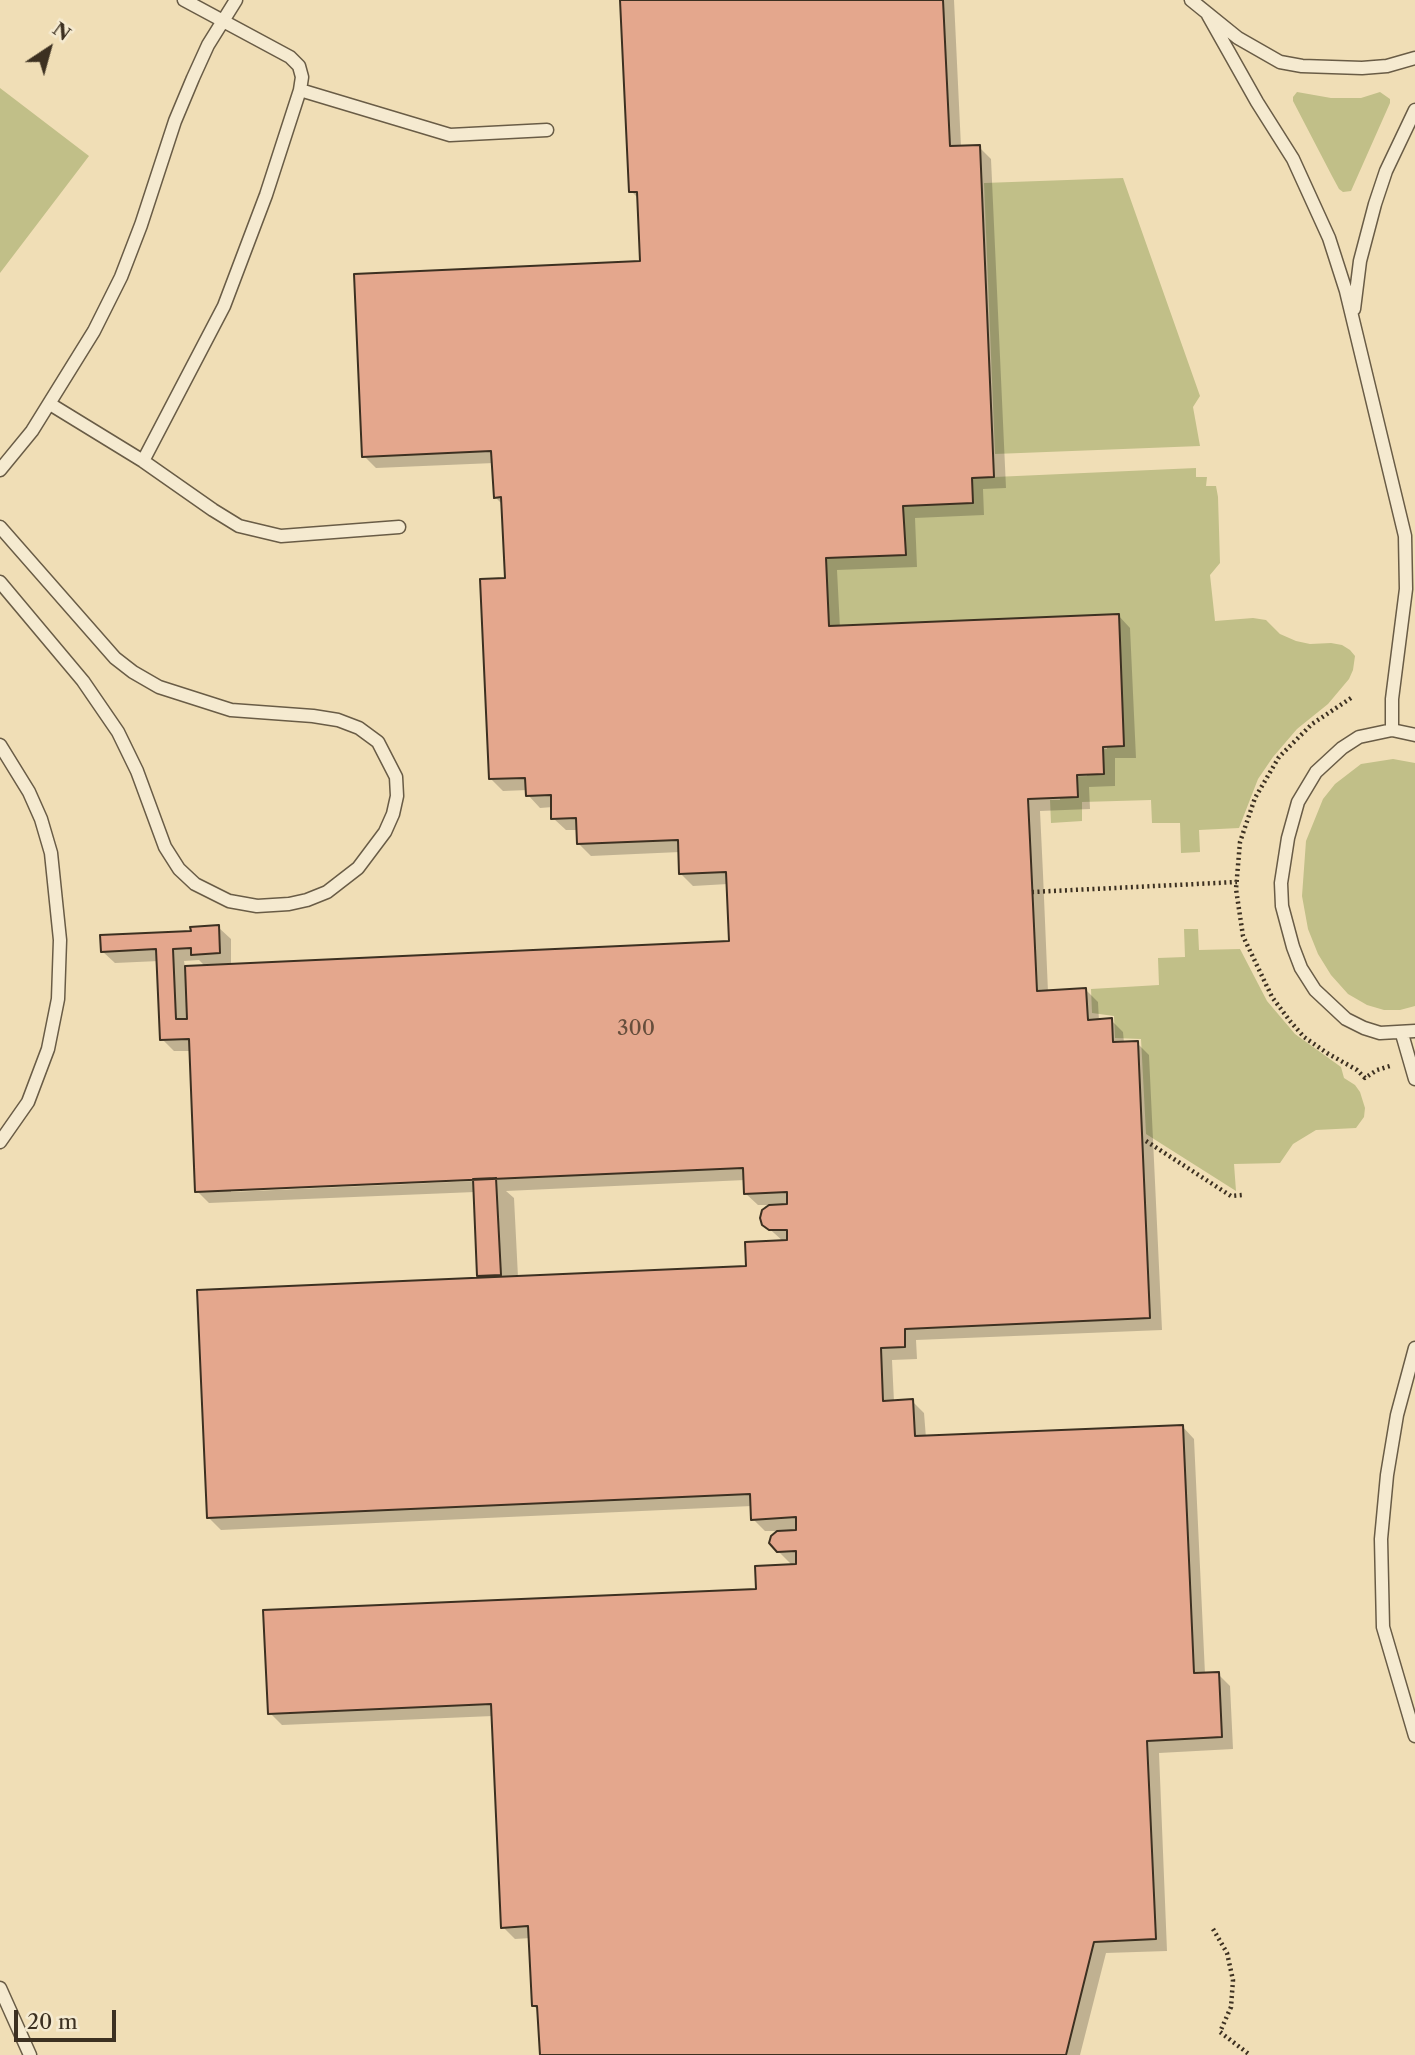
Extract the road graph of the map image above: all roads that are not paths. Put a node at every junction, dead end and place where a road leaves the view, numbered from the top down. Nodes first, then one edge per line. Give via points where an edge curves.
1 (184, 0) edge
2 (236, 0) edge
3 (1191, 0) edge
4 (1208, 15) junction
5 (221, 22) junction
6 (1415, 58) edge
7 (300, 90) junction
8 (1415, 110) edge
9 (547, 130) dead end
10 (1354, 324) junction
11 (50, 404) junction
12 (143, 461) junction
13 (0, 470) edge
14 (0, 527) edge
15 (400, 527) dead end
16 (0, 582) edge
17 (1392, 730) junction
18 (1415, 735) edge
19 (0, 745) edge
20 (1415, 1031) edge
21 (1402, 1034) junction
22 (1415, 1079) edge
23 (0, 1142) edge
24 (1415, 1348) edge
25 (1415, 1736) edge
26 (0, 1988) edge
27 (30, 2055) edge

1 - 5 lane
2 - 5 lane
3 - 4 lane
4 - 6 lane via 1265,55 1302,66 1362,68
4 - 10 lane via 1293,159 1338,263
5 - 7 lane via 290,57 299,66
5 - 11 lane via 175,121 121,277
7 - 9 lane via 450,135
7 - 12 lane via 224,306
8 - 10 lane via 1386,171 1367,231
10 - 17 lane via 1405,536 1406,589
11 - 12 lane
11 - 13 lane
12 - 15 lane via 239,526 260,532 281,536
14 - 16 lane via 114,657 142,677 183,696 231,710 338,720 378,742 396,777 397,796 386,832 358,869 327,892 307,900 257,906 229,901 195,884 165,847 118,732 83,681
17 - 18 lane
17 - 21 lane via 1359,737 1307,785 1288,838 1281,894 1293,947 1315,990 1346,1019 1380,1033
19 - 23 lane via 41,819 51,853 60,940 58,999 48,1049 28,1102
20 - 21 lane
21 - 22 lane
24 - 25 lane via 1397,1415 1381,1539 1383,1627
26 - 27 lane

